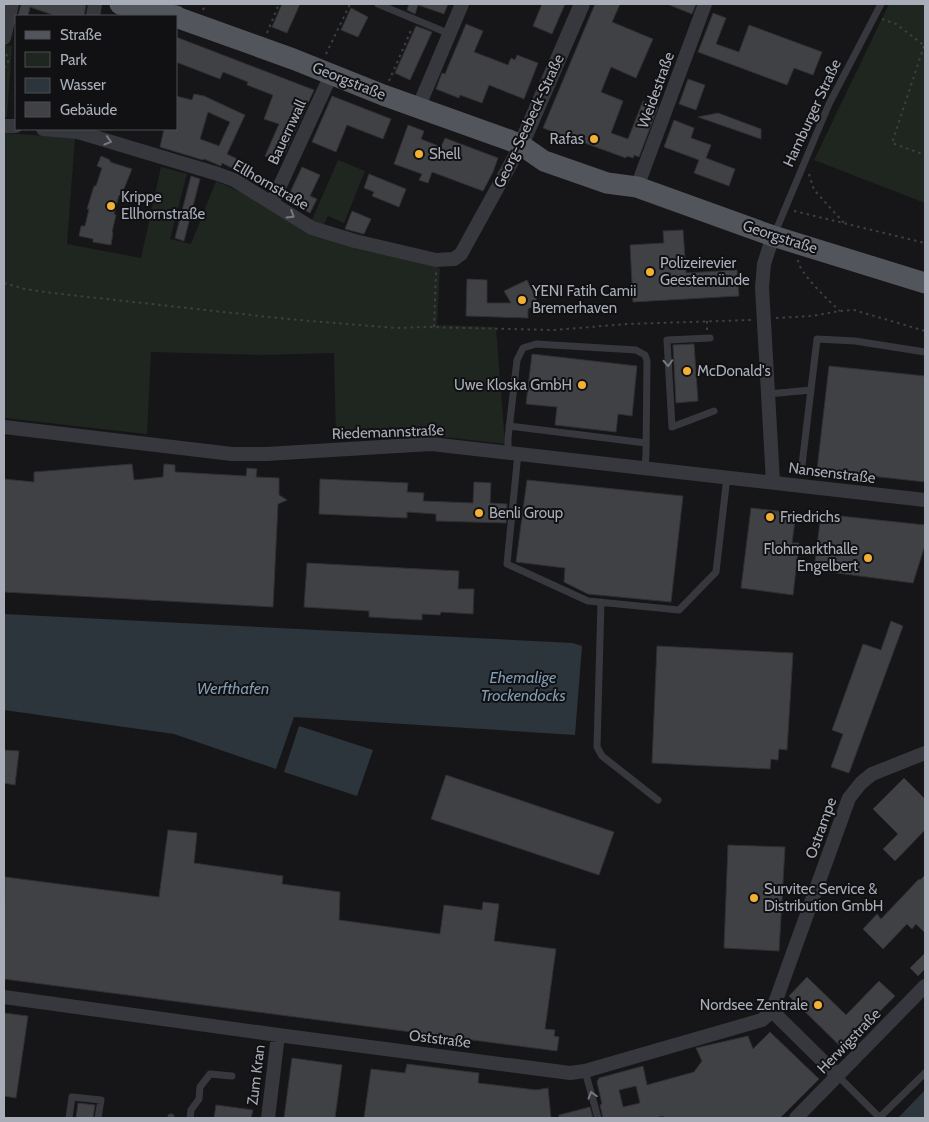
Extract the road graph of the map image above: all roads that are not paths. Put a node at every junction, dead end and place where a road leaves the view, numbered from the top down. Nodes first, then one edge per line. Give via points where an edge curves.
1 (12, 4) edge
2 (120, 4) edge
3 (378, 4) edge
4 (462, 4) edge
5 (582, 4) edge
6 (705, 4) edge
7 (881, 4) edge
8 (170, 13) edge
9 (178, 16) edge
10 (450, 34) junction
11 (4, 38) edge
12 (325, 72) junction
13 (418, 108) junction
14 (78, 130) edge
15 (522, 145) junction
16 (637, 187) junction
17 (272, 203) junction
18 (774, 236) junction
19 (454, 259) joint
20 (925, 283) edge
21 (710, 338) dead end
22 (925, 352) edge
23 (811, 390) junction
24 (768, 394) junction
25 (714, 411) dead end
26 (510, 426) junction
27 (4, 427) edge
28 (646, 443) junction
29 (513, 453) junction
30 (802, 465) dead end
31 (645, 468) junction
32 (727, 477) junction
33 (773, 482) junction
34 (925, 500) edge
35 (601, 602) junction
36 (925, 753) edge
37 (658, 800) dead end
38 (923, 993) edge
39 (4, 997) edge
40 (772, 1011) junction
41 (278, 1035) junction
42 (585, 1071) junction
43 (925, 1073) edge
44 (232, 1076) dead end
45 (838, 1076) junction
46 (69, 1118) edge
47 (98, 1118) edge
48 (190, 1118) edge
49 (268, 1118) edge
50 (598, 1118) edge
51 (796, 1118) edge
52 (880, 1118) edge

1 - 11 street
2 - 8 main road, Georgstraße via 140,11
3 - 10 lane
4 - 10 street
5 - 15 street, Georg-Seebeck-Straße
6 - 16 street, Weidestraße
7 - 18 lane, Hamburger Straße via 829,104
9 - 12 main road, Georgstraße
10 - 13 street
12 - 13 main road, Georgstraße
12 - 17 street, Bauernwall
13 - 15 main road, Georgstraße
14 -> 17 street, Ellhornstraße via 234,180
15 - 16 main road, Georgstraße via 547,146 612,171
15 - 19 street, Georg-Seebeck-Straße via 461,254
16 - 18 main road, Georgstraße
17 -> 19 street, Ellhornstraße via 312,228 355,242 436,260
18 - 20 main road, Georgstraße
18 - 24 street, Nansenstraße via 766,253 762,287
21 -> 25 lane via 667,340 672,427
22 - 23 lane via 855,341 817,339
23 - 24 lane
23 - 30 lane
24 - 33 street, Nansenstraße
26 - 28 lane
26 - 28 lane via 517,360 523,348 536,344 636,350 648,360
26 - 29 lane
27 - 29 street, Riedemannstraße via 232,454 431,444
28 - 31 lane
29 - 31 street, Riedemannstraße
29 - 35 lane via 507,564 588,601
31 - 32 street, Riedemannstraße
32 - 33 street, Riedemannstraße
32 - 35 lane via 716,572 679,610
33 - 34 street, Nansenstraße
35 - 37 lane via 597,748 602,756
36 - 40 street, Ostrampe via 872,774 848,798
38 - 45 street, Herwigstraße
39 - 41 street, Oststraße
40 - 42 street, Oststraße via 762,1020
40 - 45 street
41 - 42 street, Oststraße via 570,1072
41 - 49 street, Zum Kran
50 -> 42 lane
43 - 52 lane
44 - 48 lane via 210,1074 200,1087 199,1099 191,1110
45 - 51 street, Herwigstraße
45 - 52 lane
46 - 47 lane via 72,1097 101,1100

